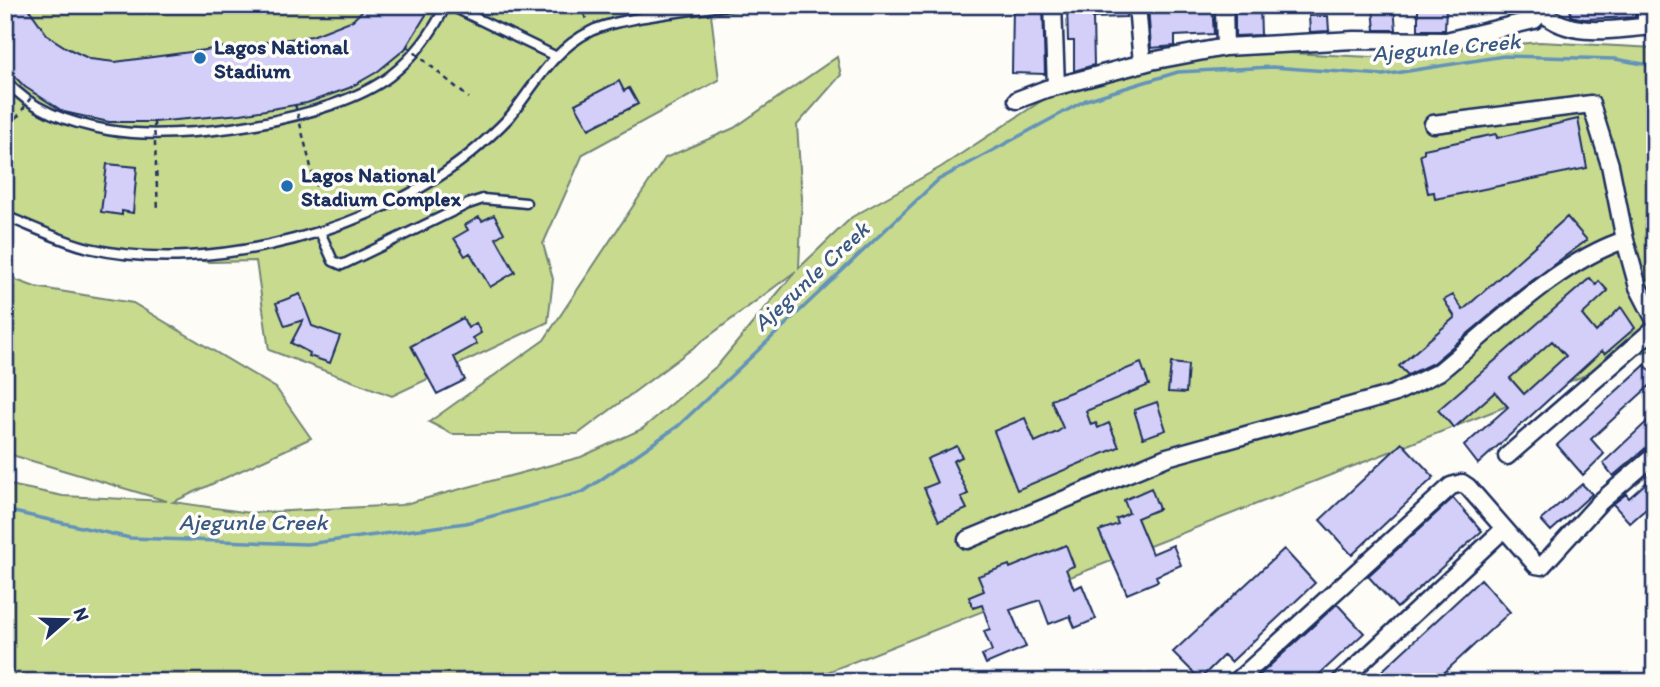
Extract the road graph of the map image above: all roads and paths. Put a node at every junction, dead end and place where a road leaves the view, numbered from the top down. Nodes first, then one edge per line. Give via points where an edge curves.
1 (447, 5) edge
2 (580, 5) edge
3 (726, 5) edge
4 (1053, 5) edge
5 (1137, 5) edge
6 (1224, 5) edge
7 (1646, 5) edge
8 (1546, 9) edge
9 (1650, 26) edge
10 (591, 31) junction
11 (407, 46) dead end
12 (1225, 47) junction
13 (555, 56) junction
14 (1142, 63) junction
15 (5, 80) edge
16 (1056, 86) junction
17 (34, 93) dead end
18 (469, 98) dead end
19 (1017, 100) dead end
20 (295, 104) dead end
21 (154, 122) dead end
22 (1433, 124) dead end
23 (5, 135) edge
24 (316, 187) dead end
25 (526, 203) dead end
26 (158, 211) dead end
27 (5, 216) edge
28 (320, 232) junction
29 (1625, 240) junction
30 (1655, 320) edge
31 (1655, 328) edge
32 (1655, 455) edge
33 (1507, 456) dead end
34 (1504, 529) junction
35 (967, 540) dead end
36 (1237, 682) edge
37 (1340, 682) edge

1 - 13 lane
1 - 15 lane via 434,30 390,76 343,102 282,121 174,132 109,131 55,116 20,97
2 - 10 path
3 - 10 lane
4 - 16 street
5 - 14 street
6 - 12 street
7 - 9 street
8 - 9 street via 1566,27 1593,31
8 - 12 street via 1534,20 1446,41
10 - 13 lane
11 - 18 path, bridge
12 - 14 street
13 - 28 lane via 510,116 466,158 397,200
14 - 16 street
16 - 19 street
17 - 23 path, bridge
20 - 24 path, bridge
21 - 26 path, bridge
22 - 29 street via 1591,104 1610,165
25 - 28 lane via 483,199 468,204 342,265 333,261
27 - 28 lane via 90,248 155,255 232,251
29 - 30 street via 1638,286
29 - 35 street via 1571,265 1421,383 1167,457
31 - 33 street
32 - 34 street via 1600,502 1542,566
34 - 36 street via 1468,487 1462,483 1451,486
34 - 37 street

